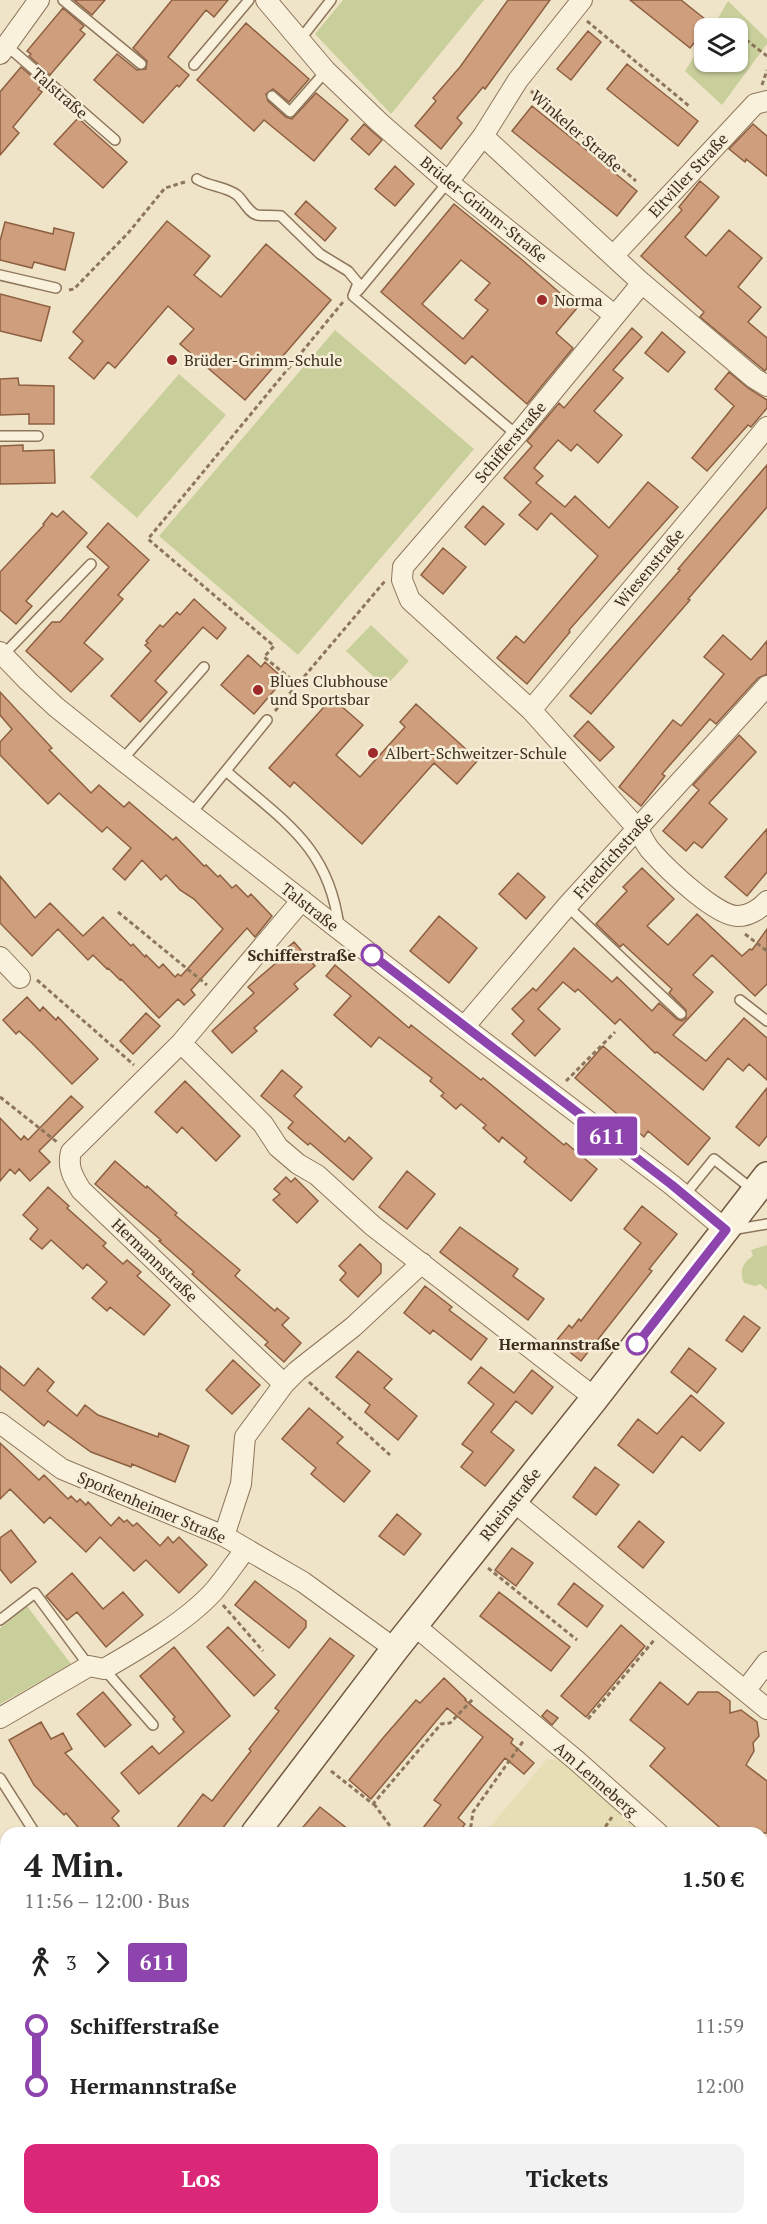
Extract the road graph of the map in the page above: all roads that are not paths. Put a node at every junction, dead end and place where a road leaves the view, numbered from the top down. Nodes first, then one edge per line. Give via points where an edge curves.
1 (39, 0) edge
2 (63, 0) edge
3 (249, 0) edge
4 (266, 0) edge
5 (331, 0) edge
6 (578, 5) edge
7 (299, 41) junction
8 (3, 49) edge
9 (141, 64) dead end
10 (194, 65) dead end
11 (326, 71) junction
12 (272, 96) dead end
13 (767, 101) edge
14 (483, 136) junction
15 (115, 140) dead end
16 (197, 178) road end
17 (448, 182) junction
18 (614, 255) junction
19 (0, 275) edge
20 (642, 283) junction
21 (56, 288) road end
22 (353, 296) junction
23 (614, 315) junction
24 (767, 386) edge
25 (767, 427) edge
26 (517, 435) junction
27 (0, 436) edge
28 (38, 436) dead end
29 (91, 564) dead end
30 (1, 653) edge
31 (204, 667) dead end
32 (767, 686) edge
33 (528, 712) junction
34 (267, 720) road end
35 (122, 760) junction
36 (226, 771) junction
37 (190, 815) junction
38 (638, 828) junction
39 (302, 900) junction
40 (767, 902) edge
41 (567, 906) junction
42 (339, 929) junction
43 (0, 957) edge
44 (20, 978) road end
45 (740, 1000) dead end
46 (681, 1014) dead end
47 (767, 1021) edge
48 (464, 1027) junction
49 (181, 1043) junction
50 (761, 1184) edge
51 (684, 1196) junction
52 (767, 1224) edge
53 (726, 1230) junction
54 (422, 1263) junction
55 (290, 1377) junction
56 (595, 1398) junction
57 (0, 1423) edge
58 (513, 1501) junction
59 (224, 1536) junction
60 (245, 1550) junction
61 (0, 1620) edge
62 (415, 1626) junction
63 (395, 1649) junction
64 (767, 1662) edge
65 (97, 1668) junction
66 (745, 1691) junction
67 (767, 1709) edge
68 (0, 1718) edge
69 (153, 1725) dead end
70 (0, 1778) edge
71 (31, 1827) edge
72 (260, 1827) edge
73 (651, 1827) edge

1 - 8 street, Talstraße
2 - 9 lane
3 - 10 lane
4 - 7 street, Brüder-Grimm-Straße
5 - 7 lane
6 - 14 street, Winkeler Straße via 518,81
7 - 11 street, Brüder-Grimm-Straße
8 - 15 lane, Talstraße
11 - 12 lane via 290,112
11 - 17 street, Brüder-Grimm-Straße
13 - 18 street, Eltviller Straße via 755,104
14 - 17 street, Winkeler Straße
14 - 18 street
16 - 22 lane via 236,195 253,213 281,216 320,254 348,271 358,283
17 - 22 lane
17 - 23 street, Brüder-Grimm-Straße
18 - 20 street
19 - 21 lane
20 - 23 street
20 - 24 street
22 - 26 lane
23 - 26 street, Schifferstraße
25 - 33 street, Wiesenstraße
26 - 33 street, Schifferstraße via 403,567 402,580 410,600
27 - 28 lane
29 - 30 lane, Talstraße
30 - 35 street, Talstraße via 56,707
31 - 35 lane
32 - 38 street, Friedrichstraße
33 - 38 street
34 - 36 lane
35 - 37 street, Talstraße
36 - 37 lane
36 - 42 lane via 291,828 318,858 329,880
37 - 39 street, Talstraße
38 - 40 street via 651,850 676,877 722,912 737,917
38 - 41 street, Friedrichstraße
39 - 42 street, Talstraße
39 - 49 street
41 - 46 lane
41 - 48 street, Friedrichstraße
42 - 48 street, Talstraße
43 - 44 street
45 - 47 lane
48 - 51 street, Talstraße
49 - 54 street via 263,1124 278,1147 317,1174 373,1226
49 - 55 street, Hermannstraße via 71,1152 71,1174 81,1190
50 - 51 lane via 714,1159
50 - 53 street, Rheinstraße
51 - 53 street, Talstraße
52 - 53 lane
53 - 56 street, Rheinstraße
54 - 55 street via 353,1327
54 - 56 street
55 - 59 street via 245,1437 241,1484
56 - 58 street, Rheinstraße
57 - 59 street, Sporkenheimer Straße via 62,1469
58 - 62 street, Rheinstraße
58 - 66 street
59 - 60 street, Sporkenheimer Straße
60 - 63 street, Sporkenheimer Straße via 303,1582
60 - 65 street via 212,1592 184,1616 140,1648
61 - 65 lane via 35,1593
62 - 63 street, Rheinstraße
62 - 73 street, Am Lenneberg
63 - 72 street, Rheinstraße
64 - 66 street
65 - 68 street
65 - 69 lane
66 - 67 street
70 - 71 lane

